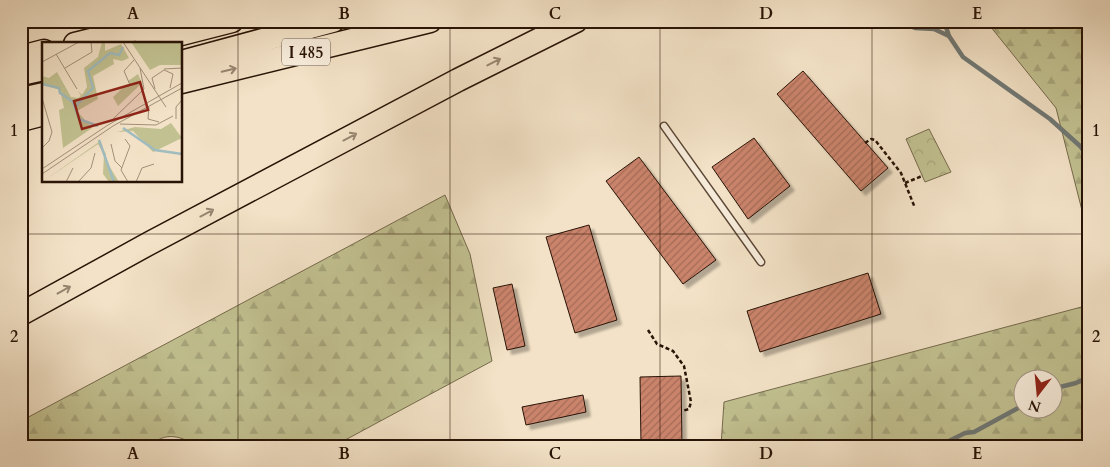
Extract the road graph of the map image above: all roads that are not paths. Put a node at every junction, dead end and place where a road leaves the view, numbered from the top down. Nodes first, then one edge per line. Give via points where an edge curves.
1 (169, 21) edge
2 (232, 21) edge
3 (333, 21) edge
4 (430, 21) edge
5 (576, 21) edge
6 (83, 42) edge
7 (150, 42) edge
8 (42, 52) edge
9 (21, 57) edge
10 (182, 62) edge
11 (42, 69) edge
12 (21, 74) edge
13 (182, 82) edge
14 (42, 94) edge
15 (21, 99) edge
16 (42, 115) edge
17 (21, 120) edge
18 (664, 126) dead end
19 (761, 262) dead end
20 (21, 314) edge

1 - 6 highway
2 - 7 highway
3 - 10 highway, I 485
13 -> 4 highway, I 485
20 -> 5 highway via 458,80
8 - 9 highway
11 - 12 highway
14 - 15 highway
16 - 17 highway
18 - 19 lane

